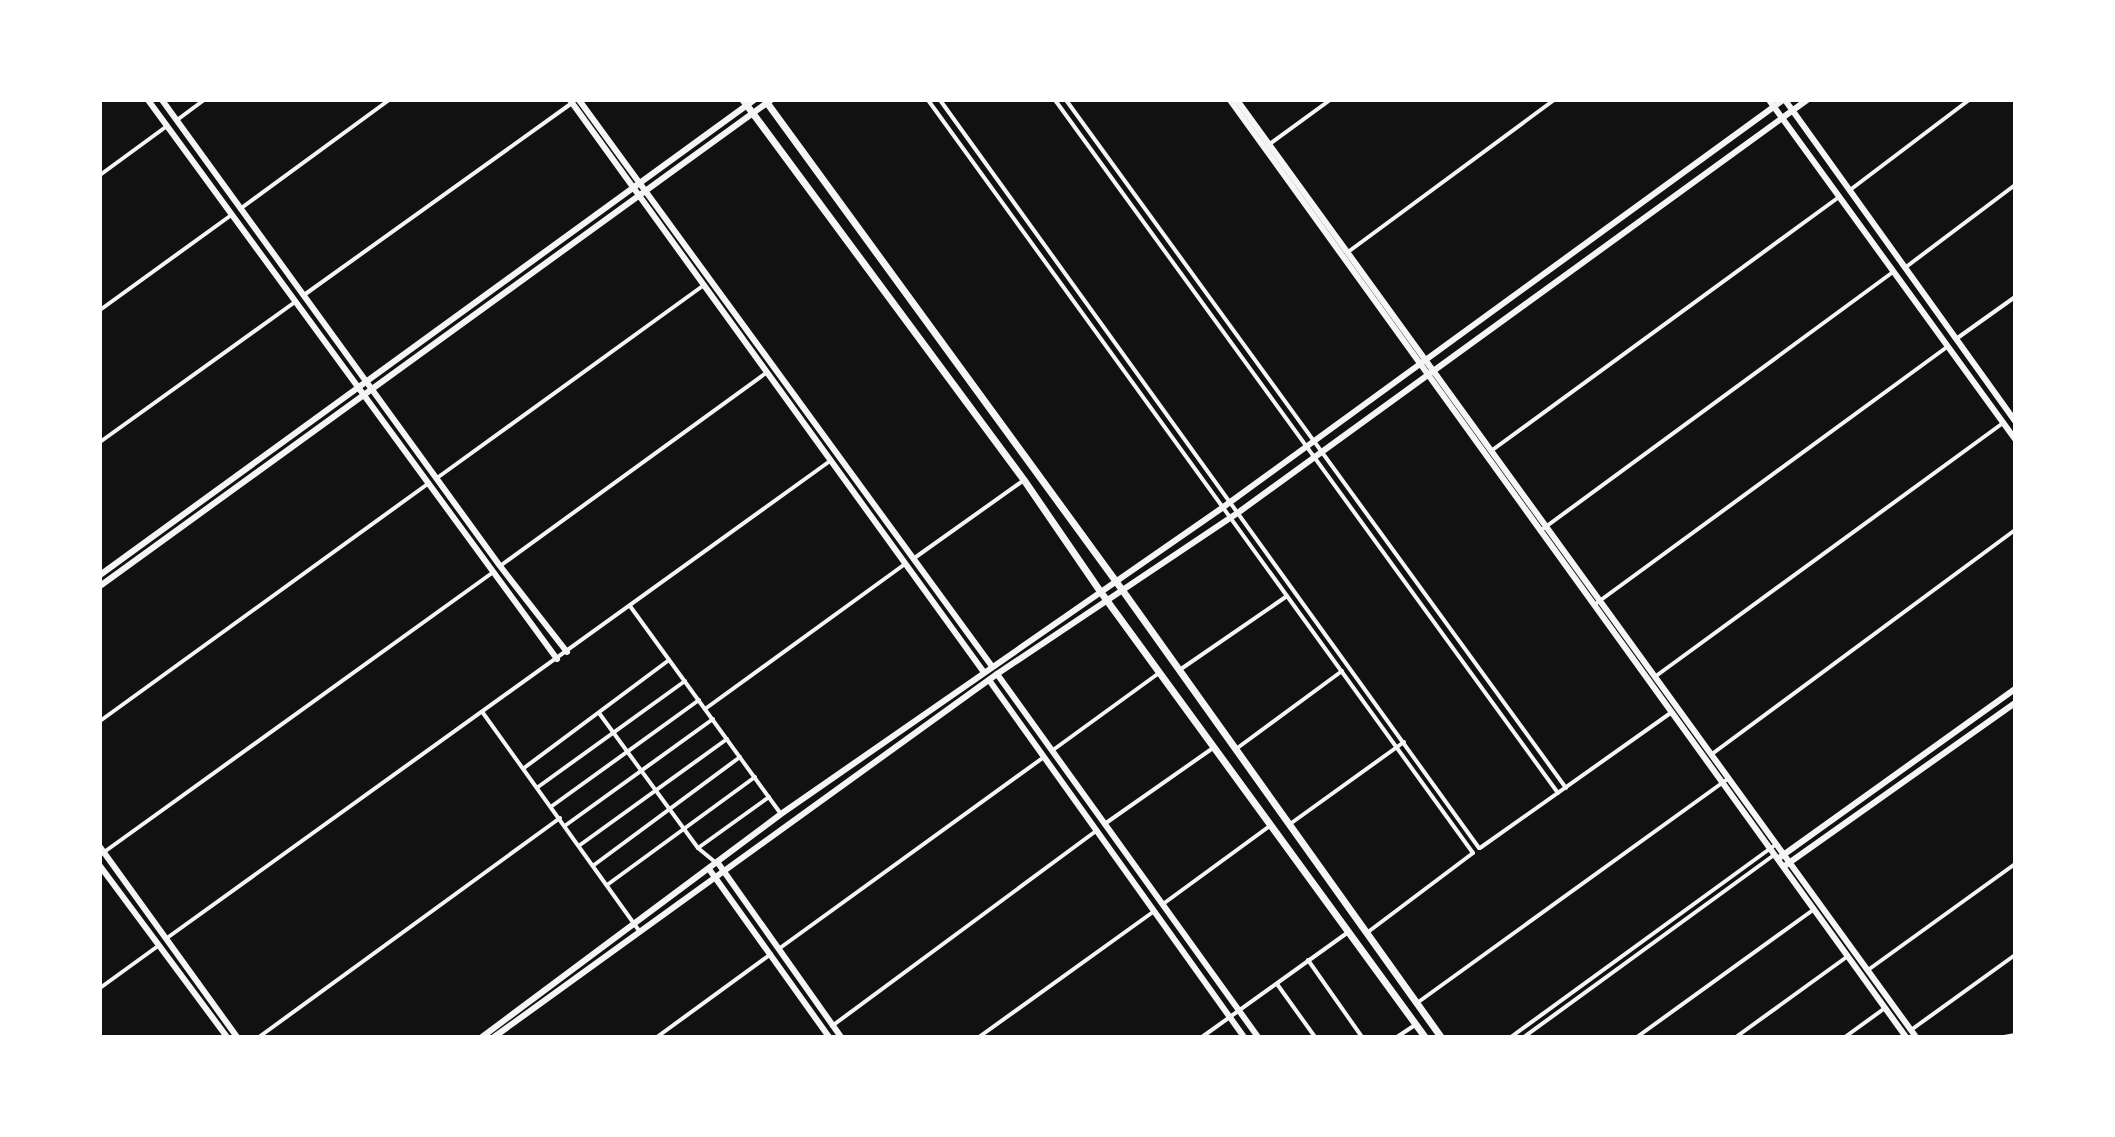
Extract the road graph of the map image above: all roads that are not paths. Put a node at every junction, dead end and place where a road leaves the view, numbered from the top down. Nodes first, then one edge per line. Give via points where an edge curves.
1 (148, 100) edge
2 (162, 100) edge
3 (204, 100) edge
4 (389, 100) edge
5 (928, 100) edge
6 (940, 100) edge
7 (1055, 100) edge
8 (1066, 100) edge
9 (1230, 100) edge
10 (1237, 100) edge
11 (1330, 100) edge
12 (1554, 100) edge
13 (1769, 100) edge
14 (1784, 100) edge
15 (1807, 100) edge
16 (1969, 100) edge
17 (573, 101) edge
18 (768, 101) edge
19 (748, 102) edge
20 (1774, 107) junction
21 (1793, 111) junction
22 (753, 114) junction
23 (1781, 117) junction
24 (177, 120) junction
25 (167, 126) junction
26 (1267, 146) junction
27 (100, 175) edge
28 (1125, 181) junction
29 (639, 184) junction
30 (2015, 185) edge
31 (1117, 186) junction
32 (632, 189) junction
33 (1848, 191) junction
34 (641, 194) junction
35 (1135, 194) junction
36 (1839, 197) junction
37 (1126, 199) junction
38 (240, 209) junction
39 (230, 216) junction
40 (679, 245) junction
41 (1345, 254) junction
42 (1906, 267) junction
43 (1895, 271) junction
44 (1071, 283) junction
45 (704, 285) junction
46 (1064, 287) junction
47 (1080, 295) junction
48 (303, 296) junction
49 (2015, 297) edge
50 (1074, 301) junction
51 (295, 302) junction
52 (100, 310) edge
53 (747, 339) junction
54 (1956, 339) junction
55 (1949, 346) junction
56 (1423, 361) junction
57 (1430, 371) junction
58 (766, 373) junction
59 (1985, 380) junction
60 (365, 381) junction
61 (1978, 386) junction
62 (356, 387) junction
63 (371, 389) junction
64 (362, 395) junction
65 (796, 406) junction
66 (2014, 419) edge
67 (2003, 423) junction
68 (2015, 439) edge
69 (1316, 440) junction
70 (100, 442) edge
71 (1307, 446) junction
72 (1321, 450) junction
73 (1488, 453) junction
74 (1313, 455) junction
75 (830, 461) junction
76 (437, 478) junction
77 (1024, 480) junction
78 (429, 483) junction
79 (870, 501) junction
80 (1231, 501) junction
81 (863, 506) junction
82 (1222, 508) junction
83 (1239, 512) junction
84 (1230, 517) junction
85 (1543, 528) junction
86 (2015, 530) edge
87 (913, 559) junction
88 (905, 564) junction
89 (500, 566) junction
90 (492, 573) junction
91 (100, 575) edge
92 (1115, 581) junction
93 (100, 586) edge
94 (1100, 591) junction
95 (1123, 591) junction
96 (1287, 596) junction
97 (1108, 602) junction
98 (1597, 603) junction
99 (630, 606) junction
100 (567, 652) junction
101 (557, 659) junction
102 (669, 660) junction
103 (991, 665) junction
104 (1179, 670) junction
105 (983, 671) junction
106 (1342, 671) junction
107 (1160, 672) junction
108 (997, 674) junction
109 (1652, 679) junction
110 (989, 680) junction
111 (685, 681) junction
112 (2015, 689) edge
113 (699, 700) junction
114 (2015, 703) edge
115 (705, 709) junction
116 (1381, 709) junction
117 (1674, 711) junction
118 (483, 713) junction
119 (599, 713) junction
120 (1374, 715) junction
121 (713, 719) junction
122 (100, 721) edge
123 (614, 733) junction
124 (727, 739) junction
125 (1404, 742) junction
126 (1215, 746) junction
127 (1397, 747) junction
128 (1236, 749) junction
129 (628, 751) junction
130 (1051, 752) junction
131 (1712, 754) junction
132 (740, 757) junction
133 (1044, 757) junction
134 (524, 768) junction
135 (642, 769) junction
136 (755, 777) junction
137 (1726, 781) junction
138 (538, 787) junction
139 (1566, 788) junction
140 (657, 789) junction
141 (1558, 793) junction
142 (769, 797) junction
143 (1084, 797) junction
144 (1076, 803) junction
145 (552, 806) junction
146 (671, 808) junction
147 (781, 814) junction
148 (560, 818) junction
149 (1272, 824) junction
150 (1290, 824) junction
151 (566, 825) junction
152 (1104, 825) junction
153 (685, 828) junction
154 (1096, 831) junction
155 (580, 845) junction
156 (698, 848) junction
157 (1479, 848) junction
158 (1768, 850) junction
159 (102, 852) edge
160 (1473, 853) junction
161 (1777, 853) junction
162 (708, 859) junction
163 (718, 863) junction
164 (2015, 864) edge
165 (594, 865) junction
166 (1134, 865) junction
167 (100, 866) edge
168 (1785, 866) junction
169 (709, 869) junction
170 (1124, 871) junction
171 (725, 872) junction
172 (716, 878) junction
173 (607, 885) junction
174 (1163, 904) junction
175 (1814, 910) junction
176 (1153, 912) junction
177 (638, 929) junction
178 (1349, 931) junction
179 (1368, 933) junction
180 (167, 938) junction
181 (158, 946) junction
182 (780, 948) junction
183 (1197, 953) junction
184 (771, 954) junction
185 (2015, 955) edge
186 (1848, 956) junction
187 (1188, 960) junction
188 (1308, 960) junction
189 (1867, 970) junction
190 (1276, 983) junction
191 (100, 988) edge
192 (1417, 1003) junction
193 (1885, 1008) junction
194 (1238, 1011) junction
195 (1230, 1017) junction
196 (1415, 1024) junction
197 (832, 1026) junction
198 (827, 1034) edge
199 (1911, 1035) edge
200 (2015, 1035) edge
201 (227, 1037) edge
202 (237, 1037) edge
203 (259, 1037) edge
204 (482, 1037) edge
205 (494, 1037) edge
206 (657, 1037) edge
207 (817, 1037) edge
208 (841, 1037) edge
209 (979, 1037) edge
210 (1202, 1037) edge
211 (1244, 1037) edge
212 (1258, 1037) edge
213 (1315, 1037) edge
214 (1362, 1037) edge
215 (1397, 1037) edge
216 (1425, 1037) edge
217 (1441, 1037) edge
218 (1511, 1037) edge
219 (1524, 1037) edge
220 (1637, 1037) edge
221 (1736, 1037) edge
222 (1845, 1037) edge
223 (2004, 1037) edge

1 - 25 street
2 - 24 street
3 - 24 street
4 - 38 street
5 - 46 street
6 - 44 street
7 - 31 street
8 - 28 street
9 - 26 street
10 - 26 street
11 - 26 street
12 - 41 street
13 - 20 street
14 - 20 street
14 - 21 street
15 - 21 street
16 - 33 street
17 - 29 street
17 - 32 street
17 - 48 street
18 - 22 street
18 - 92 main road
19 - 22 main road
19 - 29 street
20 - 23 street
20 - 56 street
21 - 23 street
21 - 33 street
22 - 34 street
22 - 77 main road
23 - 36 street
23 - 57 street
24 - 38 street
25 - 27 street
25 - 39 street
26 - 41 street
28 - 31 street via 1123,187
28 - 35 street
29 - 32 street
29 - 34 street
30 - 42 street
31 - 37 street
32 - 34 street
32 - 60 street
33 - 42 street
34 - 40 street
34 - 63 street
35 - 37 street via 1128,192
35 - 69 street
36 - 43 street
36 - 73 street
37 - 71 street
38 - 48 street
39 - 51 street
39 - 52 street
40 - 45 street
40 - 53 street
41 - 56 street
42 - 54 street
43 - 55 street
43 - 85 street
44 - 46 street
44 - 47 street
45 - 53 street
45 - 76 street
46 - 50 street
47 - 50 street
47 - 80 street
48 - 60 street
49 - 54 street
50 - 82 street
51 - 62 street
51 - 70 street
53 - 58 street
53 - 65 street
54 - 59 street
55 - 61 street
55 - 98 street
56 - 57 street
56 - 69 street
57 - 72 street
57 - 73 street
58 - 65 street
58 - 89 street
59 - 61 street
59 - 66 street
60 - 62 street
60 - 63 street
61 - 67 street
62 - 64 street
62 - 91 street
63 - 64 street
63 - 76 street
64 - 78 street
64 - 93 street
65 - 75 street
65 - 79 street
67 - 68 street
67 - 109 street
69 - 71 street
69 - 72 street
71 - 74 street
71 - 80 street
72 - 74 street
72 - 139 street
73 - 85 street
74 - 83 street
74 - 141 street
75 - 81 street
75 - 99 street
76 - 89 street
77 - 87 street
77 - 94 main road
78 - 90 street
78 - 122 street
79 - 81 street
79 - 87 street
80 - 82 street
80 - 83 street
81 - 88 street
82 - 84 street
82 - 92 street
83 - 84 street
83 - 116 street
84 - 95 street
84 - 96 street
85 - 98 street
86 - 131 street
87 - 103 street
88 - 105 street
88 - 115 street
89 - 100 street
90 - 101 street
90 - 159 street
92 - 94 street
92 - 95 main road
94 - 97 main road
94 - 103 street
95 - 97 street
95 - 104 main road
96 - 104 street
96 - 106 street
97 - 107 main road
97 - 108 street
98 - 109 street
99 - 100 street
99 - 102 street
100 - 101 street
101 - 118 street
102 - 111 street
102 - 119 street
103 - 105 street
104 - 128 main road
105 - 147 street
106 - 120 street
106 - 128 street
107 - 126 main road
107 - 130 street
108 - 110 street
108 - 130 street
109 - 117 street
110 - 133 street
110 - 171 street
111 - 113 street
111 - 123 street
112 - 161 street
113 - 115 street
113 - 129 street
114 - 168 street
115 - 121 street
116 - 120 street
116 - 125 street
117 - 131 street
117 - 137 street
117 - 139 street
118 - 134 street
118 - 180 street
119 - 123 street
119 - 134 street
120 - 127 street
121 - 124 street
121 - 135 street
123 - 129 street
123 - 138 street
124 - 132 street
124 - 140 street
125 - 127 street
125 - 157 street
126 - 149 main road
126 - 152 street
127 - 150 street
127 - 160 street
128 - 150 main road
129 - 135 street
129 - 145 street
130 - 143 street
131 - 137 street
132 - 136 street
132 - 146 street
133 - 144 street
133 - 182 street
134 - 138 street
135 - 140 street
135 - 151 street
136 - 142 street
136 - 153 street
137 - 158 street
137 - 161 street
137 - 192 street
138 - 145 street
139 - 141 street
140 - 146 street
140 - 155 street
141 - 157 street
142 - 147 street
142 - 156 street
143 - 144 street
143 - 152 street
144 - 154 street
145 - 148 street
146 - 153 street
146 - 165 street
147 - 163 street
148 - 151 street
148 - 203 street
149 - 174 street
149 - 178 main road
150 - 179 main road
151 - 155 street
152 - 166 street
153 - 156 street
153 - 173 street
154 - 170 street
154 - 197 street
155 - 165 street
156 - 162 street
157 - 160 street
158 - 161 street
158 - 218 street
159 - 180 street
160 - 179 street
161 - 168 street
161 - 219 street
162 - 163 street
162 - 169 street
163 - 169 street
163 - 171 street
164 - 189 street
165 - 173 street
166 - 170 street
166 - 174 street
167 - 181 street
168 - 175 street
168 - 189 street
169 - 172 street
169 - 177 street
170 - 176 street
171 - 172 street
171 - 182 street
172 - 177 street
172 - 184 street
173 - 177 street
174 - 183 street
175 - 186 street
175 - 220 street
176 - 187 street
176 - 209 street
177 - 204 street
177 - 205 street
178 - 188 street
178 - 196 main road
179 - 192 main road
180 - 202 street
181 - 191 street
181 - 201 street
182 - 197 street
183 - 187 street
183 - 194 street
184 - 198 street
184 - 206 street
185 - 199 street
186 - 193 street
186 - 221 street
187 - 195 street
188 - 190 street
188 - 214 street
189 - 199 street
190 - 194 street
190 - 213 street
192 - 217 main road
193 - 199 street
193 - 222 street
194 - 195 street
194 - 212 street
195 - 210 street
195 - 211 street
196 - 215 street
196 - 216 main road
197 - 208 street
198 - 207 street
200 - 223 street

